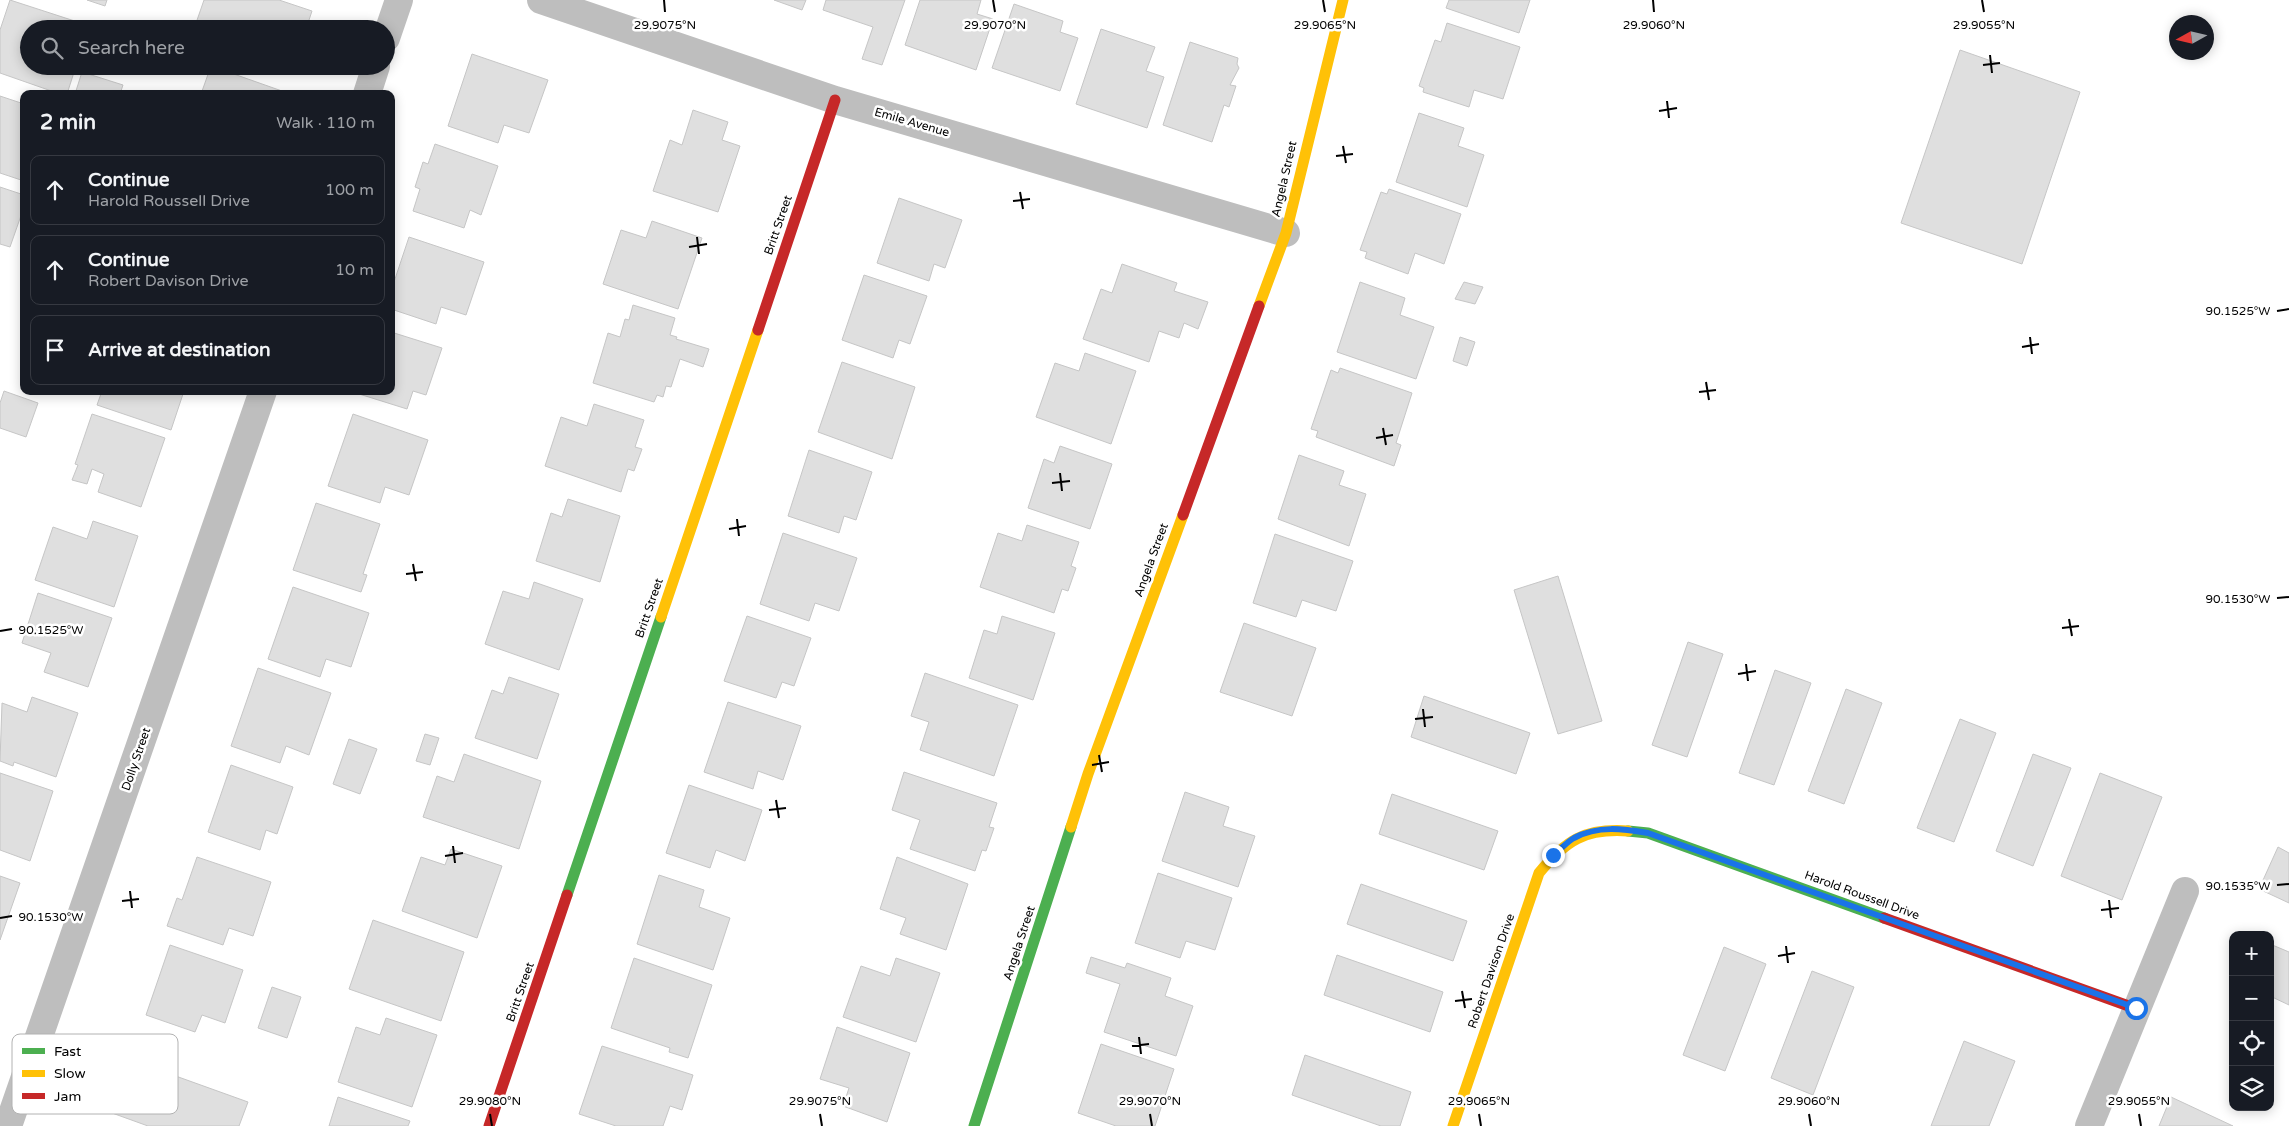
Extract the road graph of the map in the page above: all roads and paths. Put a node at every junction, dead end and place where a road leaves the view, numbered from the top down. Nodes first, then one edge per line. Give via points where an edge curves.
1 (399, 0) edge
2 (541, 0) edge
3 (1343, 0) edge
4 (392, 20) edge
5 (373, 75) edge
6 (368, 90) edge
7 (834, 100) junction
8 (1286, 233) junction
9 (262, 395) edge
10 (1574, 838) joint
11 (2185, 891) dead end
12 (2136, 1008) junction
13 (40, 1034) edge
14 (12, 1114) edge
15 (8, 1126) edge
16 (490, 1126) edge
17 (974, 1126) edge
18 (1453, 1126) edge
19 (2089, 1126) edge

1 - 4 street
2 - 7 street, Emile Avenue
3 - 8 street, Angela Street
5 - 6 street
7 - 8 street, Emile Avenue
7 - 16 street, Britt Street
8 - 17 street, Angela Street via 1088,774
9 - 13 street, Dolly Street
10 - 12 street, Harold Roussell Drive via 1600,829 1648,833
10 - 18 street, Robert Davison Drive via 1553,855 1539,873
11 - 12 street
12 - 19 street
14 - 15 street, Dolly Street

